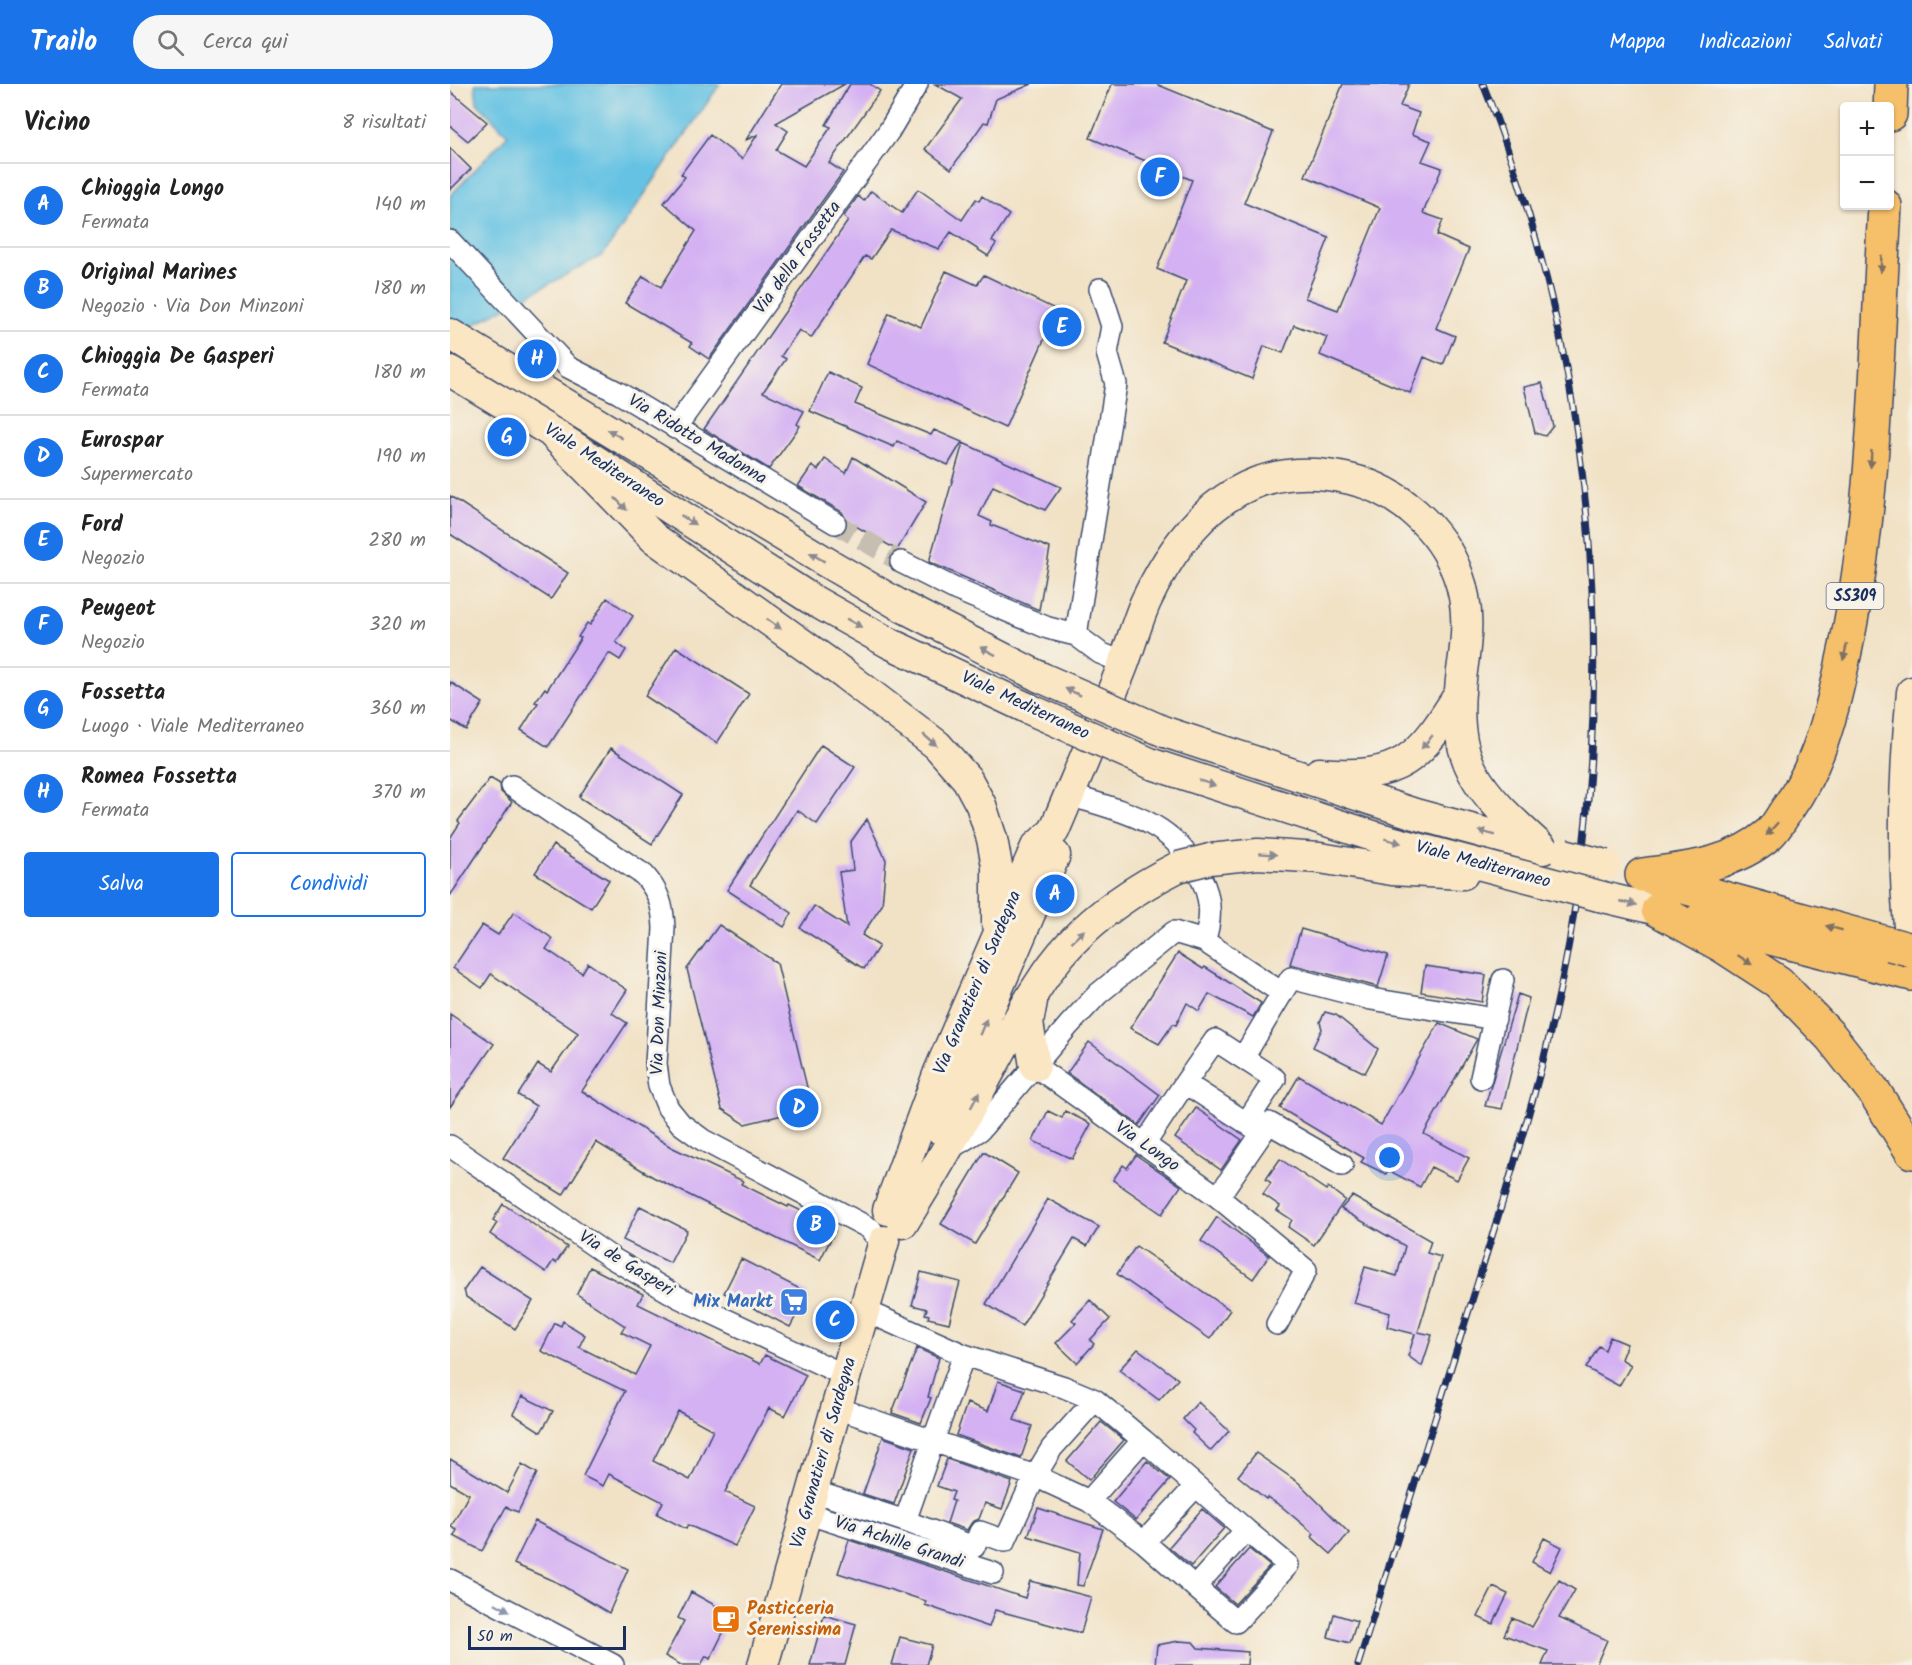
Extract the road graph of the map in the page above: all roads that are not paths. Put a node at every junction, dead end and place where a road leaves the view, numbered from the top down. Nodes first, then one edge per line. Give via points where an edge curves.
1 (917, 84) edge
2 (1891, 84) edge
3 (1890, 102) edge
4 (1884, 210) edge
5 (450, 240) edge
6 (1100, 289) dead end
7 (450, 334) edge
8 (459, 376) edge
9 (675, 428) junction
10 (551, 432) junction
11 (835, 523) tunnel mouth
12 (901, 562) tunnel mouth
13 (1076, 635) junction
14 (1124, 663) junction
15 (1912, 692) edge
16 (1460, 693) junction
17 (1274, 770) junction
18 (512, 786) dead end
19 (1070, 795) junction
20 (1054, 831) junction
21 (1553, 851) junction
22 (1642, 876) junction
23 (1525, 877) junction
24 (1658, 910) junction
25 (1204, 940) junction
26 (997, 942) junction
27 (1904, 959) edge
28 (1503, 980) dead end
29 (1034, 991) junction
30 (1282, 993) junction
31 (1494, 1019) junction
32 (1243, 1058) junction
33 (1035, 1066) junction
34 (1481, 1078) dead end
35 (1185, 1083) junction
36 (1254, 1128) junction
37 (1144, 1145) junction
38 (450, 1146) edge
39 (947, 1151) junction
40 (1912, 1152) edge
41 (1342, 1165) dead end
42 (1218, 1197) junction
43 (889, 1224) junction
44 (864, 1310) junction
45 (1277, 1324) dead end
46 (964, 1355) junction
47 (846, 1376) junction
48 (1095, 1400) junction
49 (837, 1408) junction
50 (1143, 1440) junction
51 (933, 1441) junction
52 (1035, 1476) junction
53 (1196, 1486) junction
54 (809, 1502) junction
55 (1089, 1502) junction
56 (905, 1521) junction
57 (1246, 1530) junction
58 (1144, 1542) junction
59 (993, 1573) dead end
60 (450, 1580) edge
61 (1195, 1587) junction
62 (613, 1665) edge
63 (763, 1665) edge

1 - 9 street, Via della Fossetta via 889,131
2 - 3 main road
4 -> 22 main road, SS309 via 1868,507 1851,628 1828,725 1802,789 1770,833 1740,853 1710,866
5 - 9 street, Via Ridotto Madonna via 559,358 579,374 619,393
6 - 13 street via 1112,326 1107,353 1116,384
17 -> 7 street, Viale Mediterraneo, bridge via 1165,732 1040,677 903,606
8 - 10 street, Viale Mediterraneo
9 - 11 street, Via Ridotto Madonna
10 -> 23 street, Viale Mediterraneo, bridge via 811,599 889,643 1026,708 1152,764 1369,834
10 -> 26 street via 654,538 900,716 937,745 967,779 981,805 996,857
12 - 13 street via 1048,628
13 - 14 street via 1100,653
14 - 16 street, Via Granatieri di Sardegna via 1146,602 1172,553 1213,506 1238,489 1266,478 1292,472 1323,472 1358,480 1385,492 1415,513 1444,546 1466,603 1467,636
14 - 19 street, Via Granatieri di Sardegna
15 - 27 street via 1905,815
16 -> 17 street via 1434,734 1404,763 1350,776
16 - 21 street, Via Granatieri di Sardegna via 1461,743 1481,788
21 -> 17 street, Viale Mediterraneo
18 - 43 street, Via Don Minzoni via 644,874 655,887 663,906 664,928 656,1064 668,1108 681,1124 703,1140 871,1229
19 - 20 street, Via Granatieri di Sardegna
19 - 25 street via 1155,824 1172,836 1191,857 1206,888 1211,922
20 - 26 street, Via Granatieri di Sardegna via 1036,847
43 -> 20 street, Via Granatieri di Sardegna via 976,1043 1056,853
21 - 22 street, Viale Mediterraneo, bridge
27 -> 22 main road
23 -> 24 street, Viale Mediterraneo, bridge
29 -> 23 street, bridge via 1070,944 1103,912 1178,867 1210,858 1258,854 1320,858 1392,870
24 - 27 main road
24 -> 40 main road via 1778,981 1832,1037
25 - 30 street
25 - 33 street via 1174,932 1098,994
26 - 43 street, Via Granatieri di Sardegna via 939,1072
28 - 31 street
29 - 33 street via 1028,1023
39 -> 29 street
30 - 31 street via 1291,978 1371,999
30 - 32 street
31 - 34 street
32 - 35 street via 1215,1040
32 - 36 street via 1275,1079
33 - 37 street, Via Longo
33 - 39 street via 980,1130
35 - 36 street
35 - 37 street
36 - 41 street via 1269,1123
36 - 42 street
37 - 42 street, Via Longo
38 - 47 street, Via de Gasperi via 612,1258 678,1297
39 - 43 street
42 - 45 street, Via Longo via 1306,1270
43 - 44 street, Via Granatieri di Sardegna
44 - 46 street
44 - 47 street, Via Granatieri di Sardegna
46 - 48 street
46 - 51 street
47 - 49 street, Via Granatieri di Sardegna
48 - 50 street
48 - 52 street via 1052,1448
49 - 51 street
49 - 54 street, Via Granatieri di Sardegna
50 - 53 street
50 - 55 street
51 - 52 street
51 - 56 street
52 - 55 street
52 - 56 street via 1005,1541 980,1532 974,1547
53 - 57 street
53 - 58 street
54 - 56 street
54 - 59 street, Via Achille Grandi
54 - 63 street, Via Granatieri di Sardegna
55 - 58 street
57 - 61 street
57 - 61 street via 1288,1565 1236,1622
58 - 61 street
60 -> 62 street

